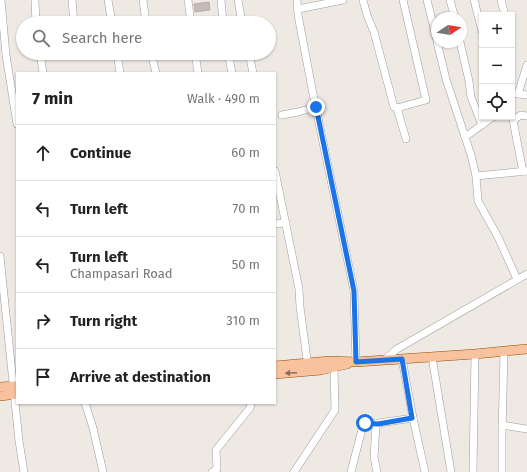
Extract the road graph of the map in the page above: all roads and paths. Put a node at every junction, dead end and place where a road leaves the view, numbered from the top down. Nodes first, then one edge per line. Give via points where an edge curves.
1 (1, 0) edge
2 (35, 0) edge
3 (72, 0) edge
4 (108, 0) edge
5 (143, 0) edge
6 (188, 0) edge
7 (221, 0) edge
8 (238, 0) edge
9 (297, 0) edge
10 (343, 0) edge
11 (363, 0) edge
12 (403, 0) edge
13 (427, 0) edge
14 (450, 0) edge
15 (474, 0) edge
16 (501, 0) edge
17 (298, 9) junction
18 (453, 12) edge
19 (504, 12) edge
20 (36, 16) edge
21 (73, 16) edge
22 (111, 16) edge
23 (145, 16) edge
24 (190, 16) edge
25 (222, 16) edge
26 (241, 16) edge
27 (431, 16) edge
28 (479, 19) edge
29 (439, 48) edge
30 (461, 48) edge
31 (41, 60) edge
32 (118, 60) edge
33 (153, 60) edge
34 (196, 60) edge
35 (229, 60) edge
36 (250, 60) edge
37 (527, 65) edge
38 (43, 72) edge
39 (120, 72) edge
40 (156, 72) edge
41 (198, 72) edge
42 (232, 72) edge
43 (253, 72) edge
44 (515, 94) edge
45 (527, 95) edge
46 (316, 107) junction
47 (399, 108) junction
48 (282, 115) dead end
49 (527, 116) edge
50 (16, 118) edge
51 (489, 120) edge
52 (482, 125) junction
53 (464, 137) junction
54 (406, 139) dead end
55 (525, 171) edge
56 (276, 176) edge
57 (476, 176) junction
58 (276, 224) edge
59 (286, 224) junction
60 (0, 256) edge
61 (527, 274) edge
62 (517, 279) junction
63 (527, 349) edge
64 (504, 351) junction
65 (475, 354) junction
66 (432, 357) junction
67 (402, 359) junction
68 (384, 360) junction
69 (356, 362) junction
70 (276, 366) edge
71 (308, 367) junction
72 (334, 368) junction
73 (276, 374) edge
74 (0, 387) edge
75 (15, 391) edge
76 (0, 396) edge
77 (85, 404) edge
78 (251, 404) edge
79 (412, 418) junction
80 (378, 424) junction
81 (502, 425) junction
82 (527, 429) edge
83 (24, 472) edge
84 (103, 472) edge
85 (212, 472) edge
86 (294, 472) edge
87 (351, 472) edge
88 (378, 472) edge
89 (425, 472) edge
90 (451, 472) edge
91 (473, 472) edge
92 (502, 472) edge

1 - 50 street
2 - 20 street
3 - 21 street
4 - 22 street
5 - 23 street
6 - 24 street
7 - 25 street
8 - 26 street
9 - 17 street
10 - 17 street
11 - 47 street via 394,107
12 - 47 street via 426,100
13 - 27 street
14 - 18 street
15 - 28 street
16 - 19 street
17 - 46 street
29 - 53 street
30 - 52 street via 471,97
31 - 38 street
32 - 39 street
33 - 40 street
34 - 41 street
35 - 42 street
36 - 43 street
37 - 44 street
44 - 45 street
46 - 48 street
46 - 69 street via 354,291
47 - 54 street
49 - 55 street via 521,115 513,120
51 - 52 street
52 - 53 street
53 - 57 street
55 - 57 street
56 - 59 street
57 - 62 street via 478,201
58 - 59 street
59 - 71 street via 299,289
60 - 75 street
61 - 62 street
62 - 68 street via 397,349
63 - 64 main road
64 - 65 main road
64 - 81 street
65 - 66 main road
65 - 91 street
66 - 67 main road
66 - 90 street
67 - 68 main road
67 - 79 street
68 - 69 main road
69 - 71 main road via 339,361
69 - 72 main road
70 - 71 main road
71 - 72 main road
71 -> 73 main road
72 - 86 street via 335,410
74 - 75 main road
75 - 76 main road
75 - 83 street via 18,441
77 - 84 street
78 - 85 street via 216,450 217,469
79 - 80 street
79 - 89 street
80 - 87 street via 363,424
80 - 88 street via 374,455
81 - 82 street
81 - 92 street

